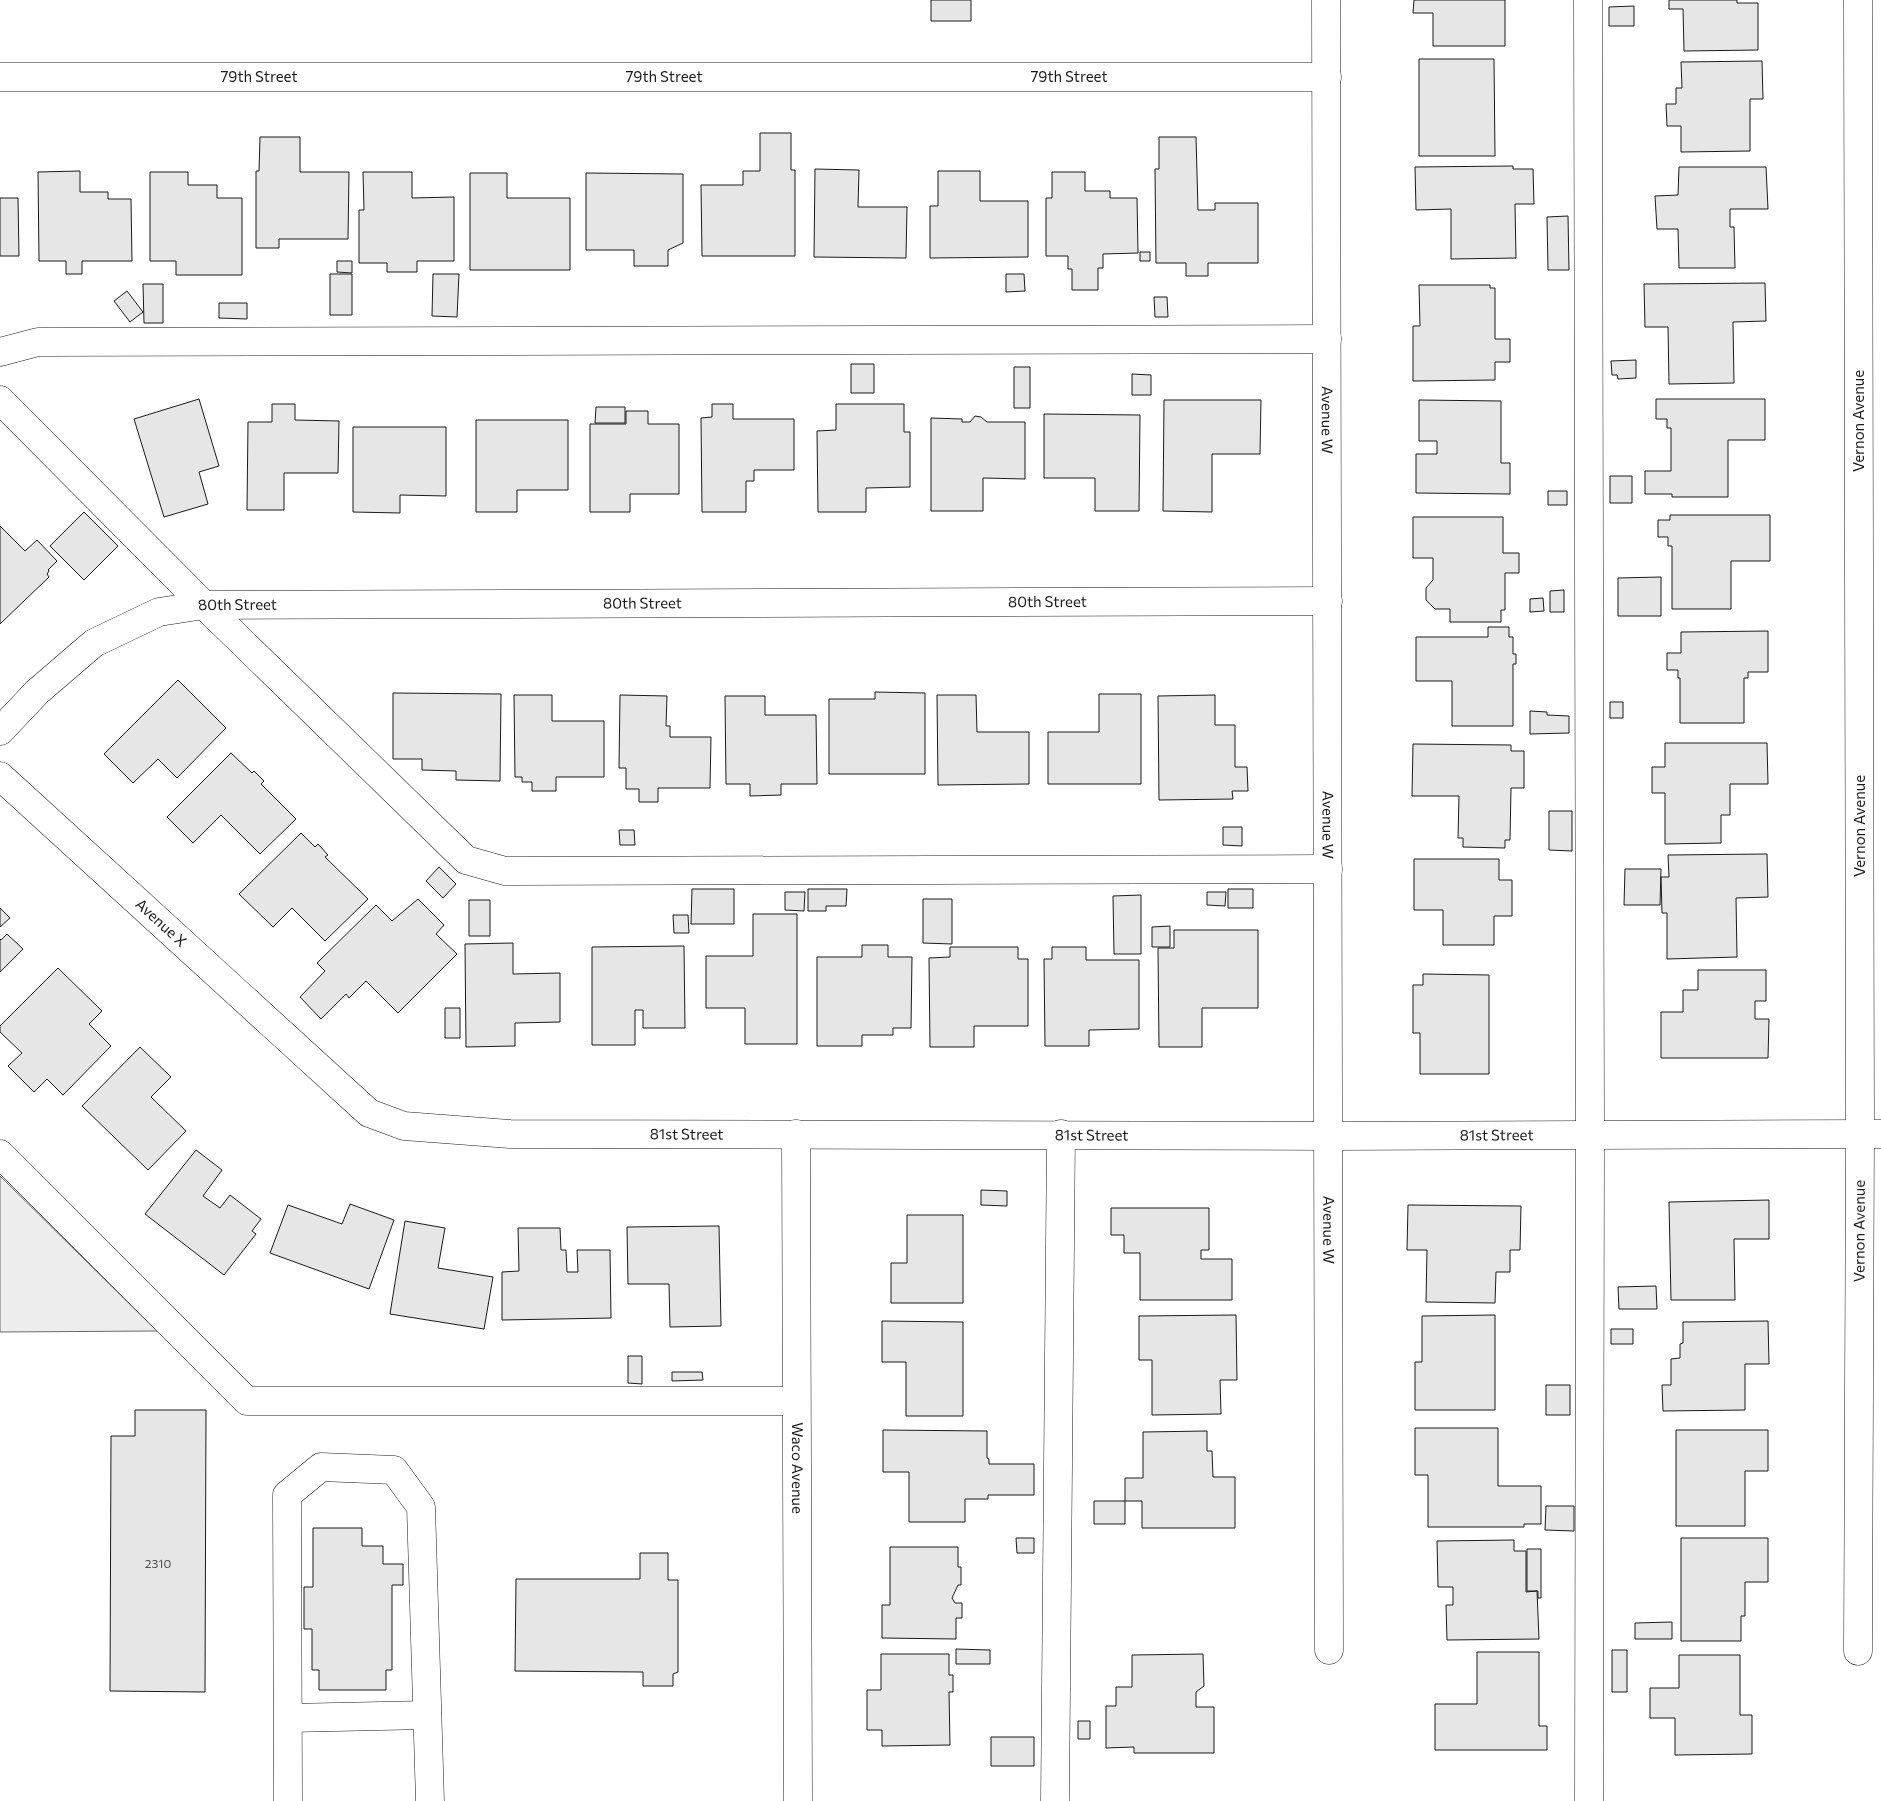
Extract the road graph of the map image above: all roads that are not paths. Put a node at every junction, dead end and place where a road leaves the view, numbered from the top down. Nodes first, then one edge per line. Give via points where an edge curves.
1 (1326, 0) edge
2 (1588, 0) edge
3 (1858, 0) edge
4 (0, 77) edge
5 (1327, 77) junction
6 (1327, 339) junction
7 (0, 352) edge
8 (0, 400) edge
9 (1328, 601) junction
10 (204, 605) junction
11 (0, 731) edge
12 (0, 776) edge
13 (1328, 869) junction
14 (322, 1070) joint
15 (796, 1134) junction
16 (1061, 1134) junction
17 (1871, 1134) edge
18 (1329, 1136) junction
19 (1590, 1136) junction
20 (0, 1154) edge
21 (796, 1401) junction
22 (1329, 1650) dead end
23 (1858, 1651) dead end
24 (427, 1715) junction
25 (289, 1718) junction
26 (288, 1801) edge
27 (430, 1801) edge
28 (798, 1801) edge
29 (1055, 1801) edge
30 (1589, 1801) edge

1 - 5 street, Avenue W
2 - 19 street
3 - 17 street, Vernon Avenue
4 - 5 street, 79th Street
5 - 6 street, Avenue W
6 - 7 street via 38,342
6 - 9 street, Avenue W
8 - 10 street
9 - 10 street, 80th Street
9 - 13 street, Avenue W
10 - 11 street, 80th Street via 160,612 94,643 37,692
10 - 13 street via 466,860 505,871
12 - 14 street, Avenue X
13 - 18 street, Avenue W
14 - 15 street, 81st Street via 368,1112 404,1126 510,1134
15 - 16 street, 81st Street
15 - 21 street, Waco Avenue
16 - 18 street, 81st Street
16 - 29 street
17 - 19 street, 81st Street
17 - 23 street, Vernon Avenue
18 - 19 street, 81st Street
18 - 22 street, Avenue W
19 - 30 street
20 - 21 street via 247,1401
21 - 28 street, Waco Avenue
24 - 25 street
24 - 25 street via 421,1507 394,1470 321,1467 287,1495
24 - 27 street
25 - 26 street

